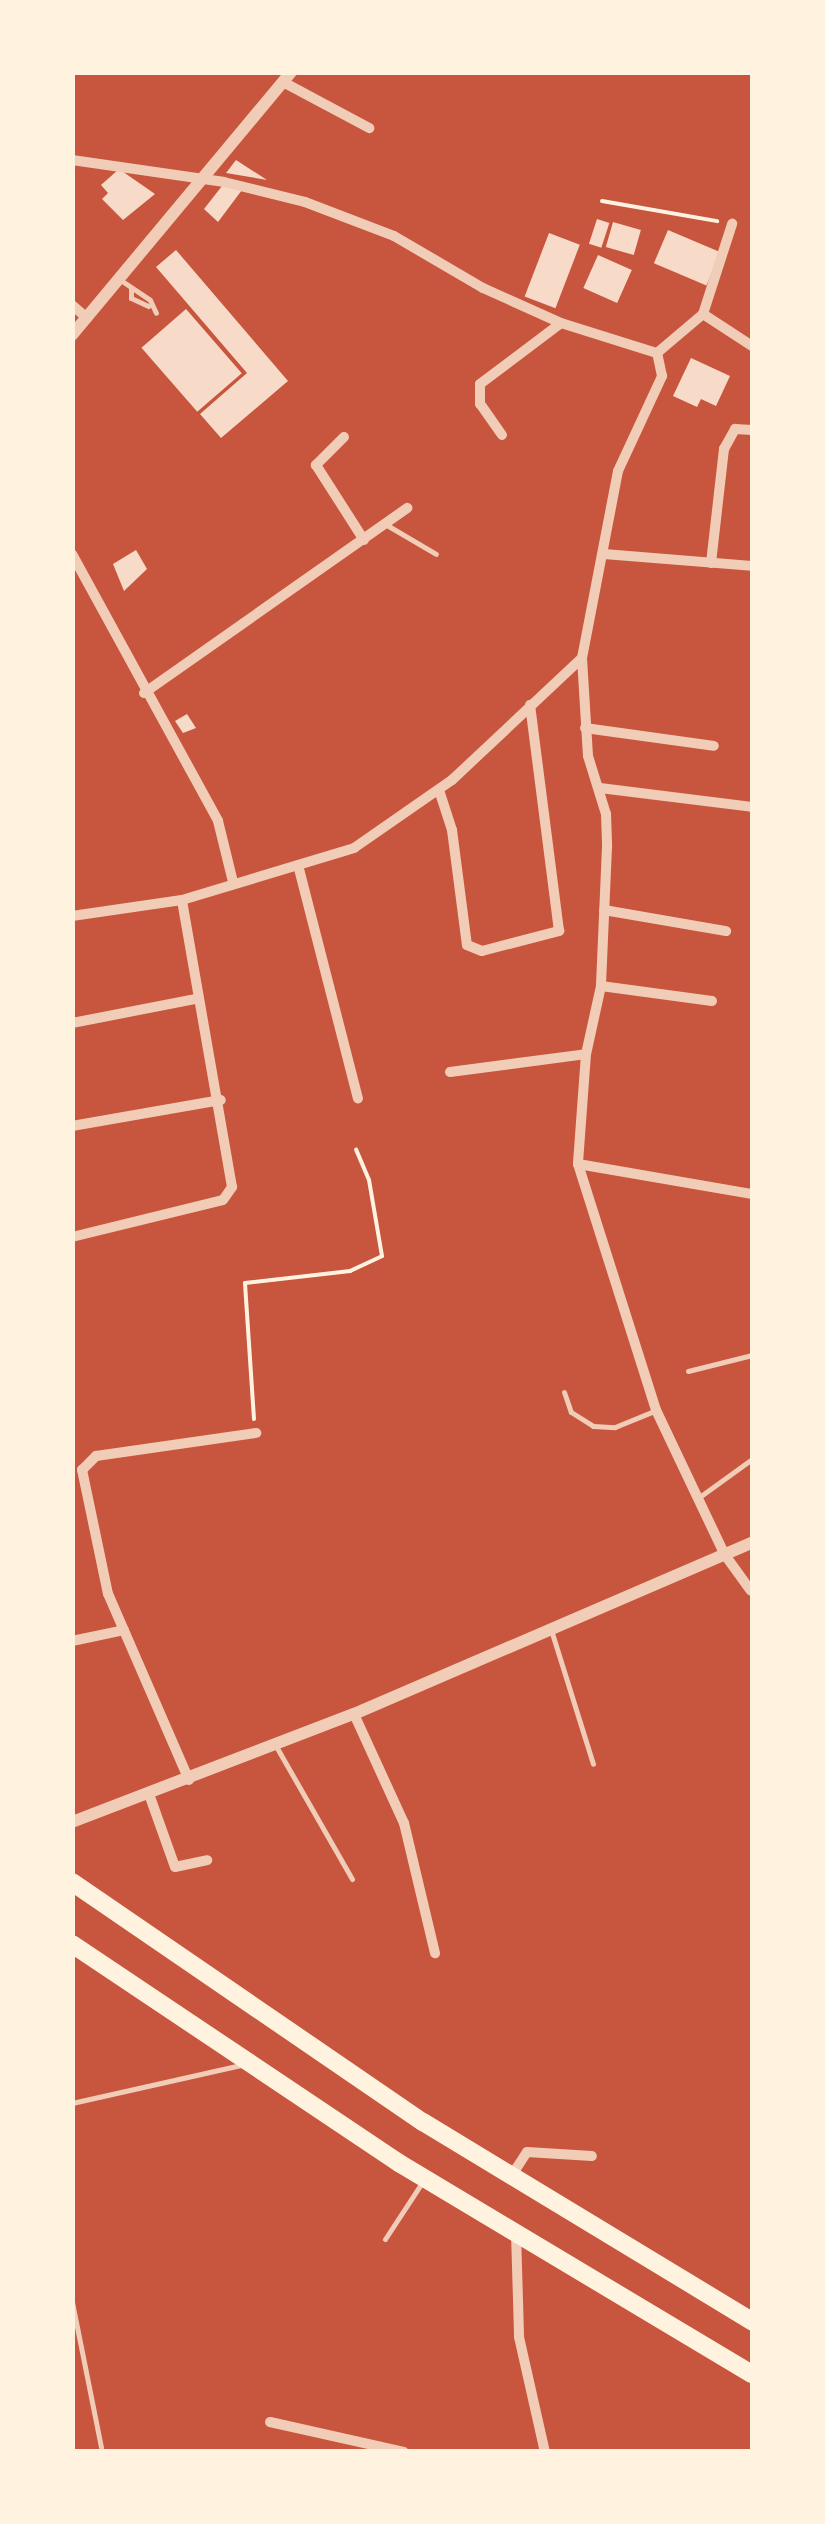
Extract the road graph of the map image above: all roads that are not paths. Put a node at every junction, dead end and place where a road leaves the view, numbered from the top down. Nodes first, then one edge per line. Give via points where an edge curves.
1 (287, 77) edge
2 (369, 128) dead end
3 (72, 160) edge
4 (200, 181) junction
5 (732, 224) road end
6 (119, 279) junction
7 (72, 305) edge
8 (156, 313) dead end
9 (703, 314) junction
10 (87, 318) junction
11 (561, 323) junction
12 (72, 335) edge
13 (752, 346) edge
14 (657, 353) junction
15 (752, 430) edge
16 (344, 436) dead end
17 (502, 436) dead end
18 (407, 508) dead end
19 (385, 524) junction
20 (364, 540) junction
21 (72, 554) edge
22 (436, 554) dead end
23 (604, 554) junction
24 (711, 564) junction
25 (752, 566) edge
26 (582, 658) junction
27 (144, 693) junction
28 (530, 706) junction
29 (585, 728) junction
30 (714, 746) dead end
31 (600, 788) junction
32 (439, 790) junction
33 (752, 807) edge
34 (298, 865) junction
35 (233, 882) junction
36 (182, 900) junction
37 (604, 910) junction
38 (72, 916) edge
39 (726, 930) dead end
40 (601, 986) junction
41 (195, 999) junction
42 (712, 1001) dead end
43 (72, 1022) edge
44 (586, 1054) junction
45 (450, 1072) dead end
46 (358, 1098) dead end
47 (222, 1100) junction
48 (72, 1126) edge
49 (578, 1164) junction
50 (752, 1194) edge
51 (72, 1237) edge
52 (752, 1355) edge
53 (688, 1372) dead end
54 (564, 1392) dead end
55 (656, 1410) junction
56 (256, 1434) road end
57 (752, 1459) edge
58 (698, 1498) junction
59 (88, 1502) junction
60 (72, 1505) edge
61 (752, 1544) edge
62 (725, 1555) junction
63 (751, 1591) edge
64 (124, 1630) junction
65 (551, 1630) junction
66 (72, 1642) edge
67 (354, 1714) junction
68 (276, 1745) junction
69 (594, 1764) dead end
70 (189, 1780) junction
71 (149, 1794) junction
72 (72, 1822) edge
73 (207, 1860) dead end
74 (352, 1879) dead end
75 (72, 1882) edge
76 (72, 1944) edge
77 (435, 1953) dead end
78 (250, 2063) junction
79 (72, 2102) edge
80 (592, 2156) dead end
81 (512, 2175) junction
82 (424, 2179) junction
83 (516, 2233) junction
84 (386, 2240) dead end
85 (72, 2302) edge
86 (752, 2320) edge
87 (752, 2374) edge
88 (270, 2422) dead end
89 (101, 2447) dead end
90 (356, 2447) edge
91 (404, 2452) edge
92 (545, 2452) edge

1 - 2 street
1 - 4 street
3 - 4 street
4 - 6 street
4 - 11 street via 304,202 394,236
5 - 9 street
6 - 8 lane via 131,298
6 - 10 street
7 - 10 street
9 - 13 street
9 - 14 street
10 - 12 street
11 - 14 street
11 - 17 street via 480,384 480,404
14 - 23 street via 662,376 618,471
15 - 24 street via 735,429 724,449
16 - 20 street via 316,465
18 - 19 street
19 - 20 street
19 - 22 lane
20 - 27 street
21 - 27 street
23 - 24 street
23 - 26 street
24 - 25 street
26 - 28 street
26 - 29 street
27 - 35 street via 218,821
28 - 32 street
28 - 32 street via 558,932 482,951 467,945 452,830
29 - 30 street
29 - 31 street
31 - 33 street
31 - 37 street via 607,847
32 - 34 street via 354,848
34 - 35 street
34 - 46 street
35 - 36 street
36 - 38 street
36 - 41 street
37 - 39 street
37 - 40 street
40 - 42 street
40 - 44 street
41 - 43 street
41 - 47 street
44 - 45 street
44 - 49 street
47 - 48 street
47 - 51 street via 234,1178 230,1194
49 - 50 street
49 - 55 street
52 - 53 lane
54 - 55 lane via 570,1412 593,1426 616,1427
55 - 58 street
56 - 59 street via 86,1460
57 - 58 lane
58 - 62 street
59 - 60 street
59 - 64 street via 108,1594
61 - 62 street
62 - 63 street
62 - 65 street
64 - 66 street
64 - 70 street
65 - 67 street
65 - 69 lane
67 - 68 street
67 - 77 street via 404,1823
68 - 70 street
68 - 74 lane
70 - 71 street
71 - 72 street
71 - 73 street via 174,1867
75 - 81 highway
76 - 78 highway
78 - 79 lane
78 - 82 highway
80 - 81 street via 527,2152
81 - 86 highway
82 - 83 highway
82 - 84 lane
83 - 87 highway
83 - 92 street via 519,2338
85 - 89 lane
88 - 90 street
90 - 91 street

